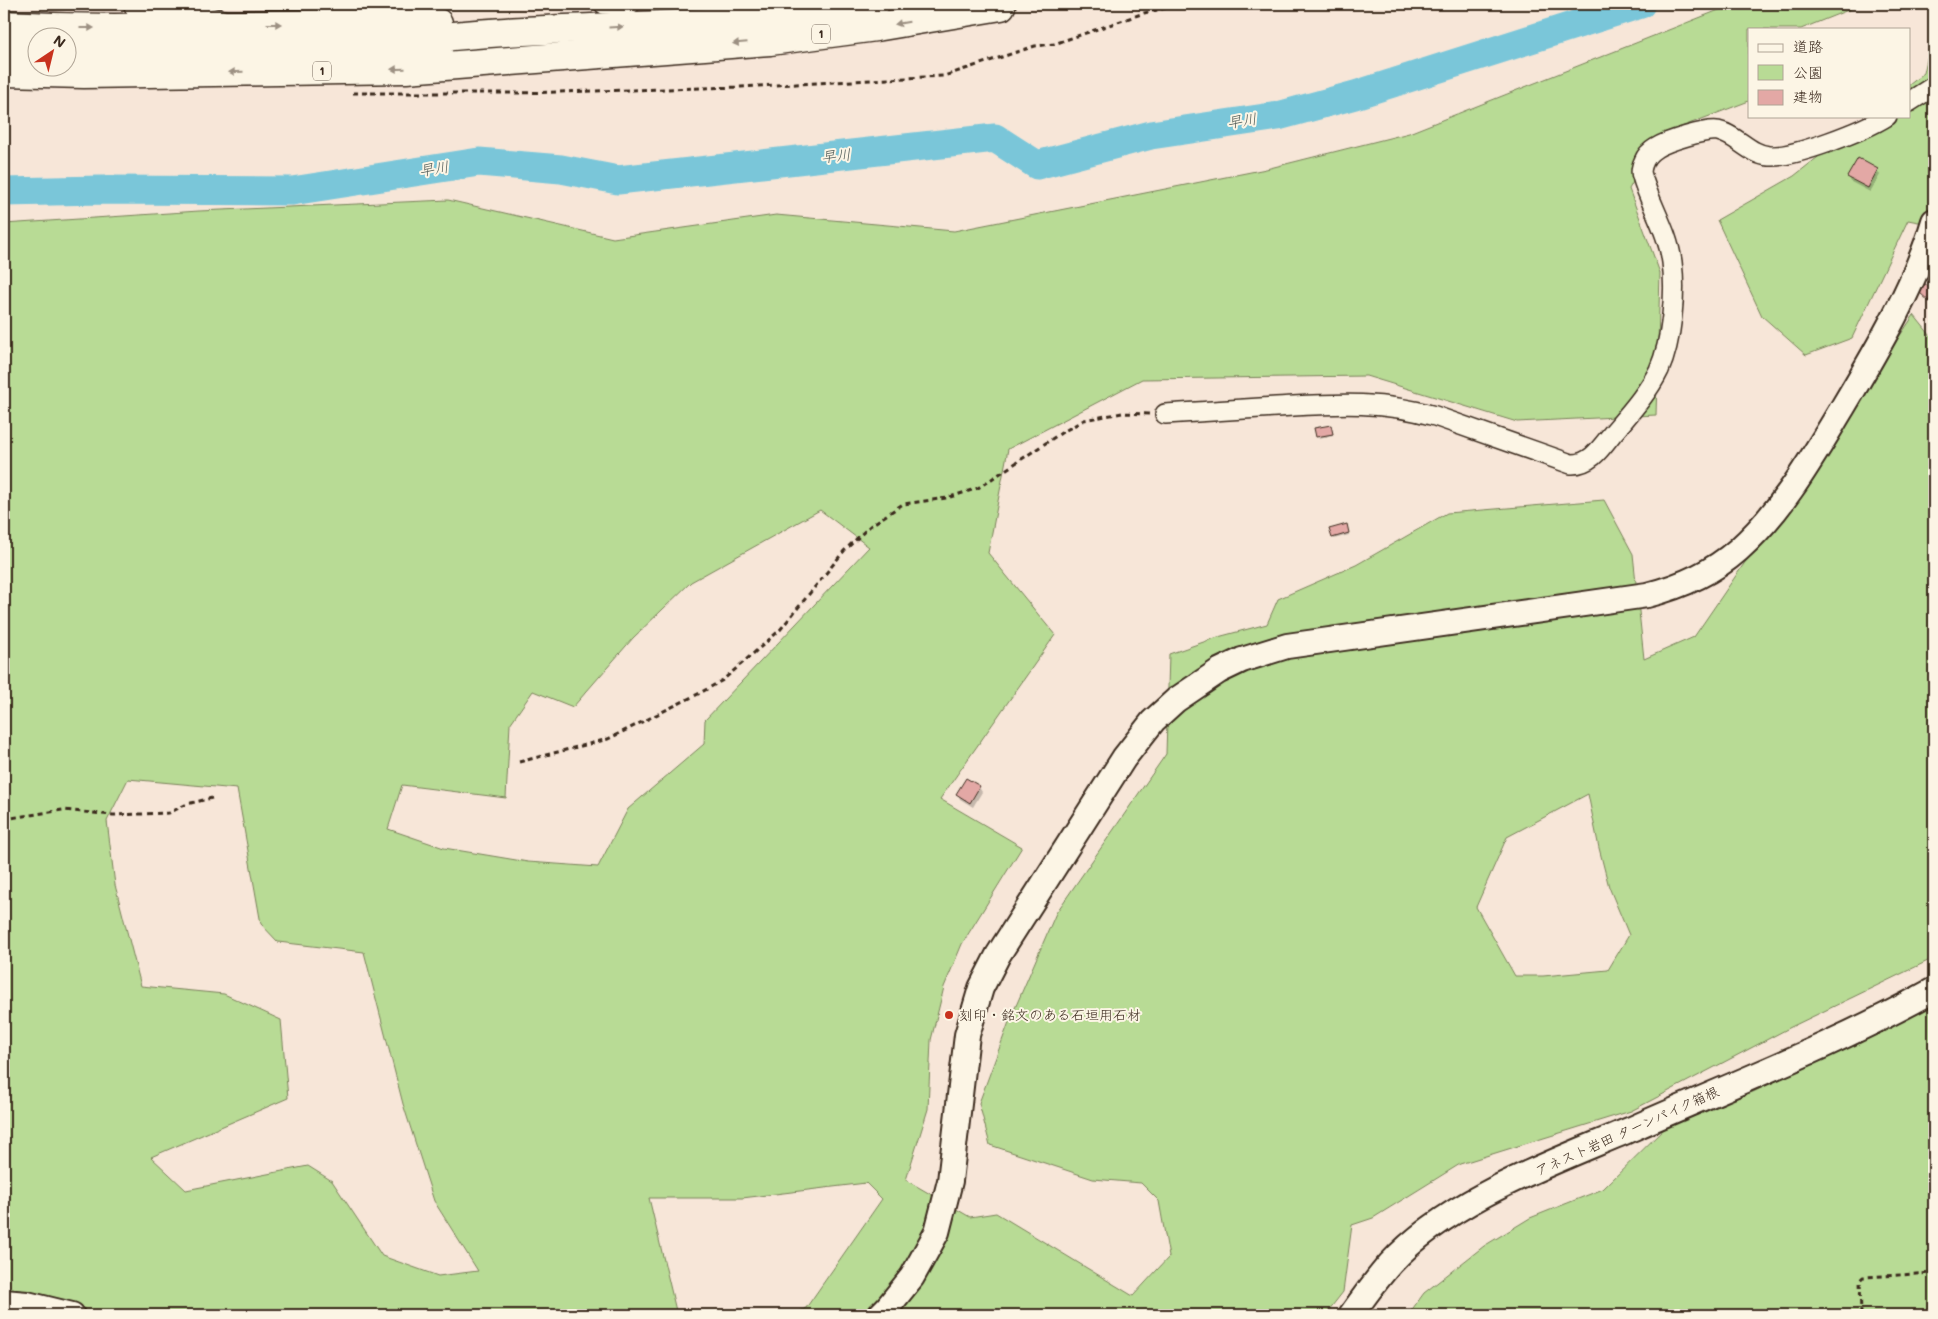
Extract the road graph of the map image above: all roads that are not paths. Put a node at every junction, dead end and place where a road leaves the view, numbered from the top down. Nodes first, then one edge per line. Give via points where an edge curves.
1 (138, 4) edge
2 (604, 4) edge
3 (630, 4) edge
4 (876, 4) edge
5 (1001, 6) dead end
6 (4, 25) edge
7 (225, 25) junction
8 (567, 29) junction
9 (4, 46) edge
10 (28, 47) edge
11 (78, 47) edge
12 (362, 47) junction
13 (639, 51) junction
14 (4, 72) edge
15 (1934, 86) edge
16 (1910, 101) edge
17 (1883, 118) edge
18 (1934, 221) edge
19 (1165, 414) road end
20 (1934, 990) edge
21 (4, 1302) edge
22 (72, 1315) edge
23 (880, 1315) edge
24 (1351, 1315) edge

1 - 7 highway, 1
2 - 3 street
8 -> 4 highway, 1 via 807,14
5 -> 13 highway, 1 via 770,41
6 -> 7 highway, 1 via 92,28
7 -> 8 highway, 1 via 417,23
8 - 12 highway, 1 via 447,36
9 - 10 highway
11 - 12 highway, 1
12 - 13 highway, 1 via 445,53
13 -> 14 highway, 1 via 406,69 94,74
15 - 16 street
17 - 19 street via 1855,132 1787,154 1769,156 1757,153 1718,131 1670,142 1649,153 1641,174 1672,260 1674,282 1667,344 1658,370 1643,394 1587,462 1571,464 1435,416 1374,404 1318,404
18 - 23 street via 1913,277 1867,366 1818,448 1774,513 1736,552 1715,567 1672,589 1647,595 1287,646 1219,671 1176,700 1153,721 1124,758 1072,838 998,955 981,988 967,1035 950,1181 938,1232 912,1277
20 - 24 street, アネスト岩田 ターンパイク箱根 via 1852,1033 1472,1201 1423,1234 1390,1264
21 - 22 street

